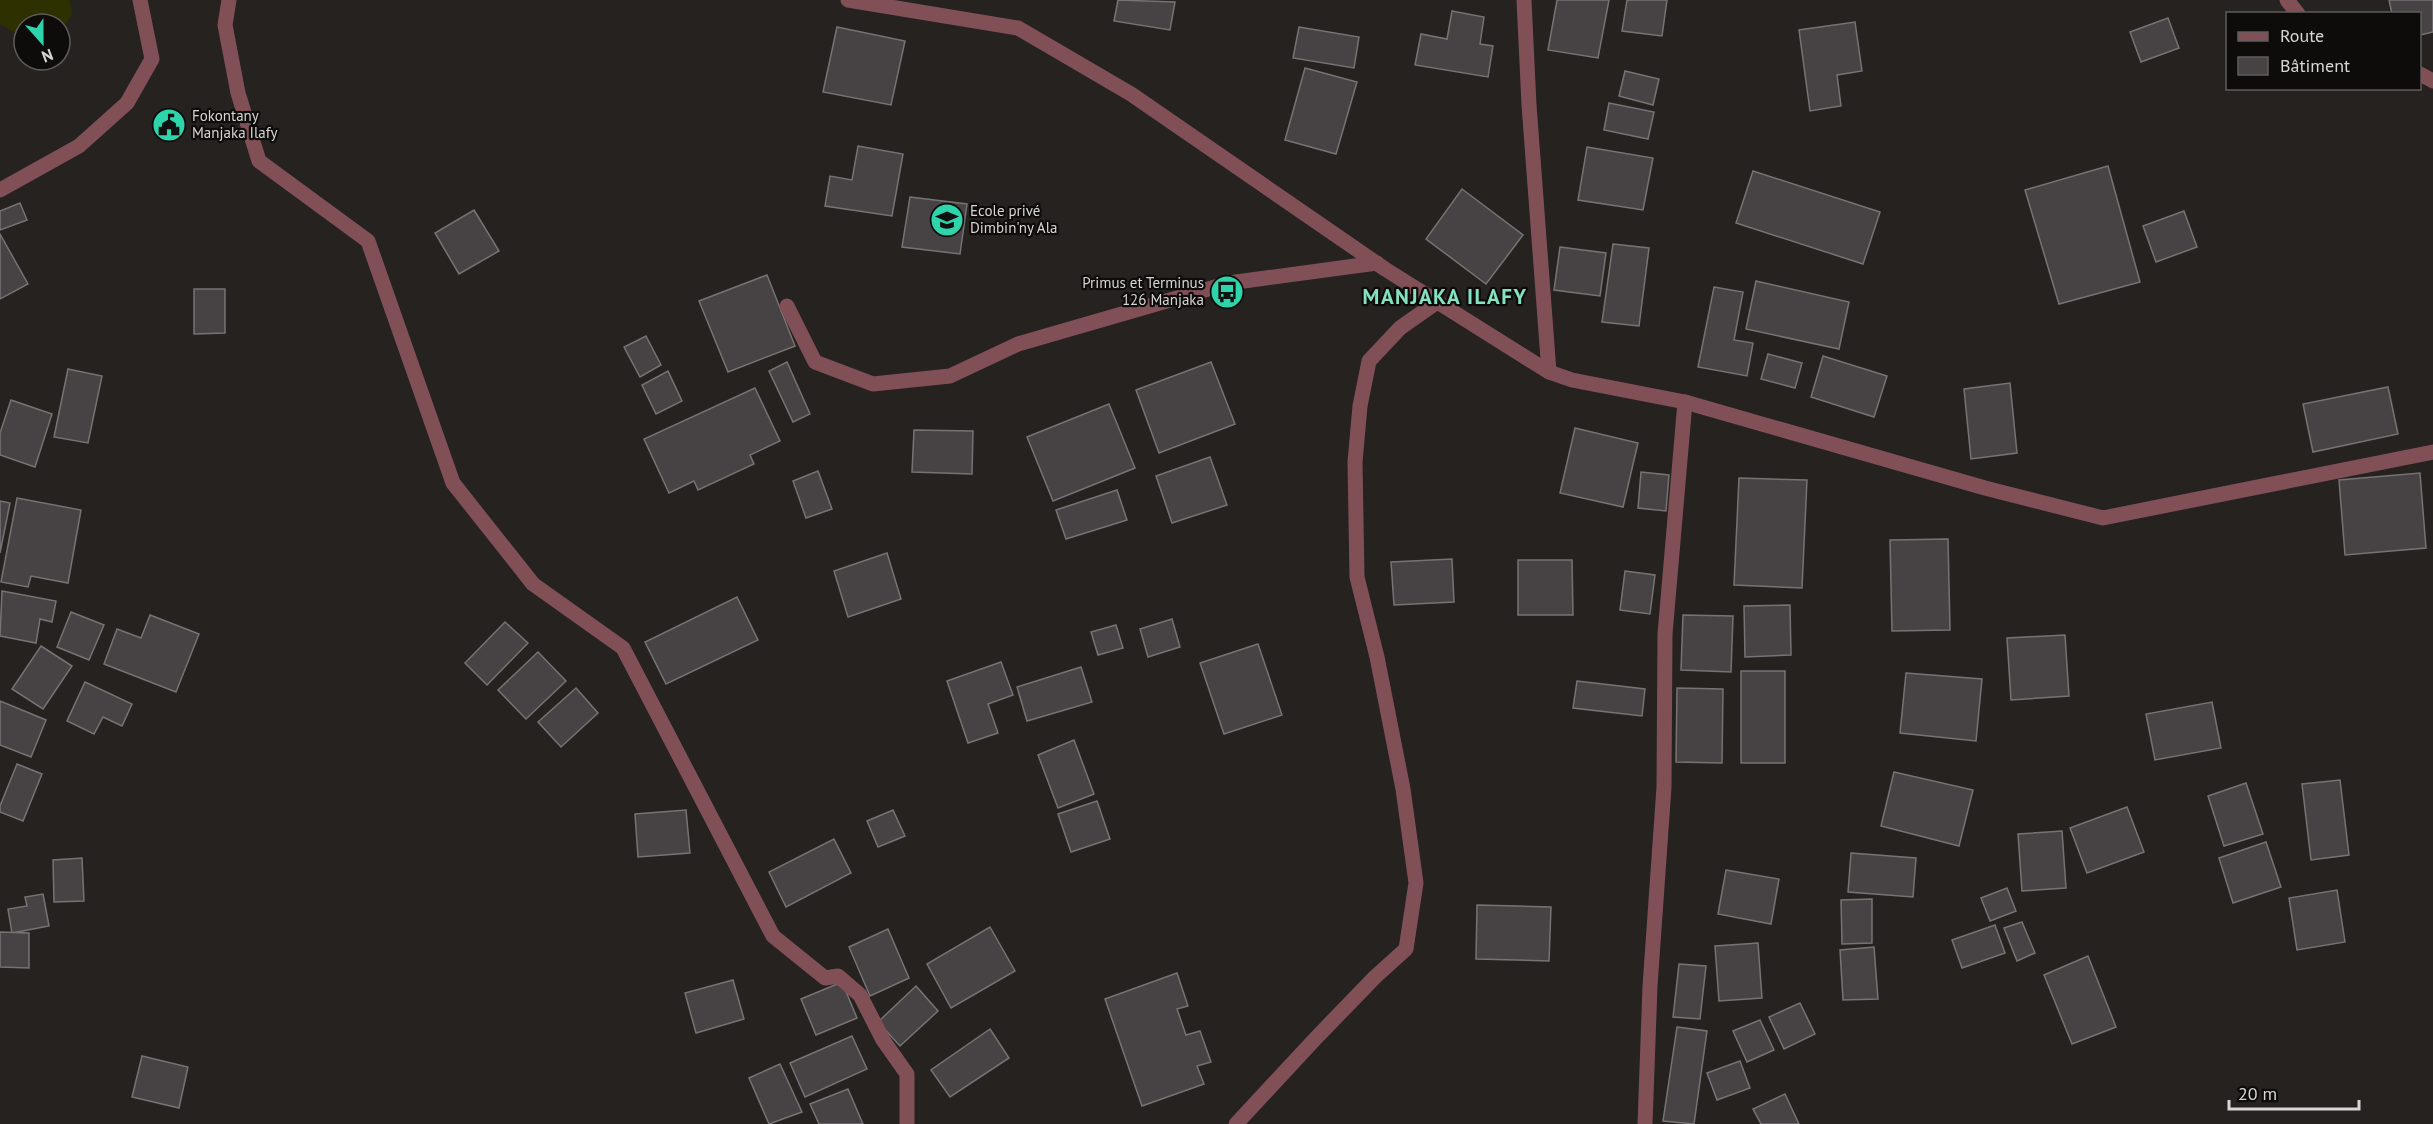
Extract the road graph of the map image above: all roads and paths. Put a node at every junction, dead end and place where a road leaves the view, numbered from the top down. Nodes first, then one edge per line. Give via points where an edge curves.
1 (140, 0) edge
2 (229, 0) edge
3 (848, 0) edge
4 (1524, 0) edge
5 (2287, 0) edge
6 (2296, 12) edge
7 (0, 190) edge
8 (1377, 263) junction
9 (1437, 302) junction
10 (787, 306) dead end
11 (1549, 372) junction
12 (1685, 402) junction
13 (2433, 452) edge
14 (907, 1124) edge
15 (1236, 1124) edge
16 (1646, 1124) edge

1 - 7 street via 152,59 128,103 79,146
2 - 14 street via 225,25 238,93 259,161 368,241 453,483 533,584 623,648 773,936 825,978 838,976 860,995 883,1040 907,1074
3 - 8 street via 1018,28 1131,94
4 - 11 street
5 - 6 street
8 - 9 street
8 - 10 street via 1229,283 1018,344 950,376 873,384 815,362
9 - 11 street
9 - 15 street via 1400,328 1369,361 1355,462 1357,577 1377,657 1416,883 1406,949 1323,1030
11 - 12 street
12 - 13 street via 2103,518
12 - 16 street via 1665,634 1664,787 1650,986

